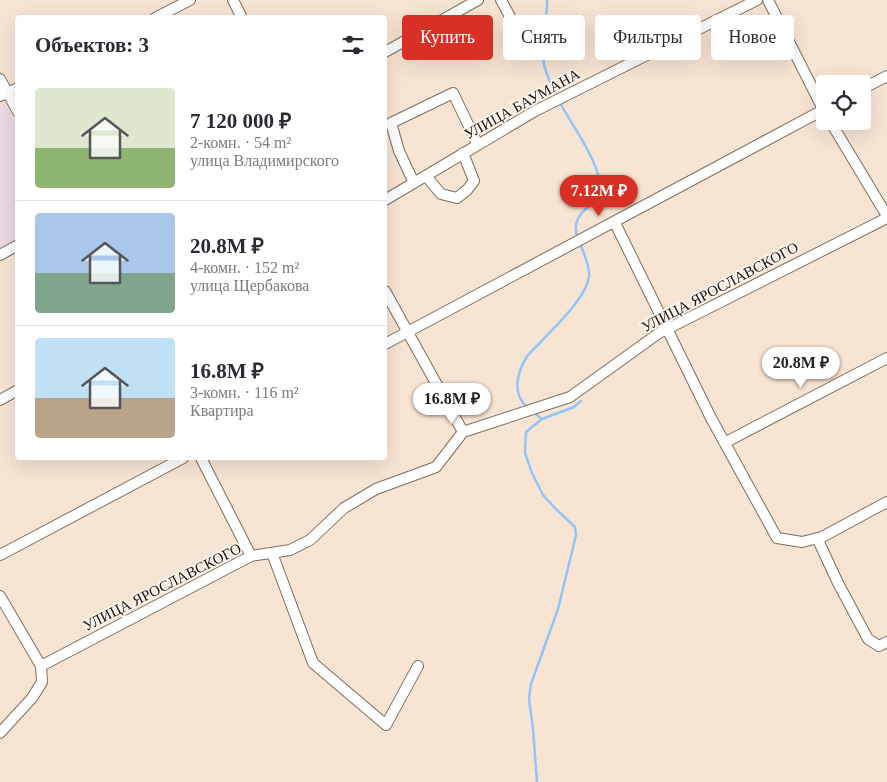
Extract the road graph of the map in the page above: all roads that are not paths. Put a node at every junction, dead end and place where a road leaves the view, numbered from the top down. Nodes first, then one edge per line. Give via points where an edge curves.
1 (190, 0) edge
2 (233, 0) edge
3 (478, 0) edge
4 (501, 0) edge
5 (757, 0) edge
6 (768, 0) edge
7 (161, 15) edge
8 (240, 15) edge
9 (508, 15) edge
10 (387, 51) edge
11 (887, 76) edge
12 (0, 79) edge
13 (871, 84) edge
14 (4, 95) edge
15 (816, 95) edge
16 (15, 108) edge
17 (816, 115) edge
18 (835, 130) edge
19 (478, 145) junction
20 (463, 154) junction
21 (426, 176) junction
22 (414, 183) junction
23 (387, 199) edge
24 (887, 217) edge
25 (615, 222) junction
26 (15, 246) edge
27 (0, 254) edge
28 (387, 295) edge
29 (667, 329) junction
30 (407, 332) junction
31 (387, 343) edge
32 (887, 358) edge
33 (15, 392) edge
34 (0, 400) edge
35 (463, 432) junction
36 (726, 442) junction
37 (178, 460) edge
38 (202, 460) edge
39 (887, 502) edge
40 (820, 538) junction
41 (272, 553) junction
42 (0, 555) edge
43 (251, 556) junction
44 (1, 600) edge
45 (883, 644) edge
46 (41, 666) junction
47 (418, 666) dead end
48 (0, 733) edge

1 - 7 street
2 - 8 street
3 - 10 street
4 - 9 street
5 - 19 street, УЛИЦА БАУМАНА via 535,111
6 - 15 street
11 - 13 street
12 - 14 street
14 - 16 street
17 - 25 street
18 - 24 street
19 - 20 street, УЛИЦА БАУМАНА
19 - 22 street via 453,93 391,123 399,151
20 - 21 street, УЛИЦА БАУМАНА
20 - 21 street via 474,180 457,198 441,194
21 - 22 street, УЛИЦА БАУМАНА
22 - 23 street, УЛИЦА БАУМАНА
24 - 29 street, УЛИЦА ЯРОСЛАВСКОГО
25 - 29 street
25 - 30 street
26 - 27 street
28 - 30 street
29 - 35 street, УЛИЦА ЯРОСЛАВСКОГО via 570,397
29 - 36 street
30 - 31 street
30 - 35 street
32 - 36 street
33 - 34 street
35 - 41 street, УЛИЦА ЯРОСЛАВСКОГО via 436,467 376,489 344,508 310,540 290,550
36 - 40 street via 777,538 802,542
37 - 42 street
38 - 43 street
39 - 40 street
40 - 45 street via 838,583 868,639
41 - 43 street, УЛИЦА ЯРОСЛАВСКОГО
41 - 47 street via 313,663 386,725
43 - 46 street, УЛИЦА ЯРОСЛАВСКОГО
44 - 46 street
46 - 48 street via 42,682

